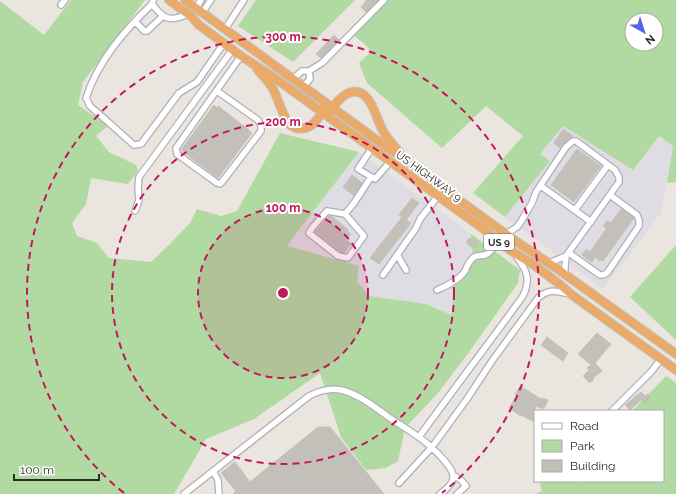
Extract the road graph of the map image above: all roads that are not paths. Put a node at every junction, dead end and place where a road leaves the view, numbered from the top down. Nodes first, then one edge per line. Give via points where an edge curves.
1 (169, 0) edge
2 (185, 0) edge
3 (200, 0) edge
4 (212, 0) edge
5 (244, 0) edge
6 (384, 0) edge
7 (153, 2) edge
8 (199, 11) junction
9 (188, 14) junction
10 (163, 16) junction
11 (135, 21) junction
12 (225, 29) junction
13 (224, 42) junction
14 (234, 50) junction
15 (241, 56) junction
16 (251, 63) junction
17 (309, 71) junction
18 (293, 79) junction
19 (303, 87) junction
20 (217, 91) junction
21 (320, 100) junction
22 (333, 108) junction
23 (325, 115) junction
24 (372, 148) junction
25 (401, 156) junction
26 (390, 162) junction
27 (608, 165) junction
28 (371, 177) junction
29 (541, 186) junction
30 (610, 195) junction
31 (438, 196) junction
32 (575, 210) junction
33 (135, 211) dead end
34 (345, 214) junction
35 (591, 222) junction
36 (506, 234) junction
37 (497, 241) junction
38 (513, 252) junction
39 (568, 254) junction
40 (398, 256) junction
41 (549, 263) junction
42 (406, 270) dead end
43 (565, 274) junction
44 (383, 275) dead end
45 (437, 290) dead end
46 (572, 295) junction
47 (676, 354) edge
48 (661, 359) junction
49 (676, 370) edge
50 (613, 410) edge
51 (419, 437) junction
52 (432, 448) junction
53 (213, 471) junction
54 (453, 475) junction
55 (399, 483) dead end
56 (184, 494) edge
57 (219, 494) edge
58 (440, 494) edge
59 (457, 494) edge

1 - 9 highway, US HIGHWAY 9 / US 9
2 - 8 highway, US HIGHWAY 9 / US 9
3 - 8 street
4 - 8 street
5 - 12 street
6 - 17 street via 322,63
7 - 10 street
7 - 11 street
8 - 12 highway, US HIGHWAY 9 / US 9
9 - 10 street via 179,18
9 - 13 highway, US HIGHWAY 9 / US 9
10 - 11 street via 147,31
11 - 13 street via 104,60 86,98 90,106 134,145 141,144 179,93 198,82
12 - 18 highway, US HIGHWAY 9 / US 9
13 - 14 highway, US HIGHWAY 9 / US 9
14 - 15 highway, US HIGHWAY 9 / US 9
14 - 33 street via 140,177
15 - 16 highway, US HIGHWAY 9 / US 9
15 - 20 street
16 - 23 highway, US HIGHWAY 9 / US 9
16 - 23 highway via 274,90 293,127 307,128
17 - 18 street via 302,71
17 - 19 street via 310,79
18 - 19 highway, US HIGHWAY 9 / US 9
19 - 21 highway, US HIGHWAY 9 / US 9
20 - 20 street via 176,148 177,154 220,184 261,131 261,126 258,120
21 - 22 highway, US HIGHWAY 9 / US 9
21 - 23 highway
22 - 23 highway
22 - 25 highway, US HIGHWAY 9 / US 9
22 - 25 highway via 346,94 351,92 364,95 385,135
23 - 24 highway, US HIGHWAY 9 / US 9
24 - 26 highway, US HIGHWAY 9 / US 9
24 - 28 street via 358,168
25 - 36 highway, US HIGHWAY 9 / US 9
26 - 28 street via 375,179
26 - 31 highway, US HIGHWAY 9 / US 9
27 - 29 street via 573,141 566,147
27 - 30 street via 615,170 619,182
27 - 32 street
28 - 34 street
29 - 32 street
29 - 36 street via 517,227
30 - 35 street
30 - 39 street via 636,215 639,226 607,273 600,275
31 - 37 highway, US HIGHWAY 9 / US 9
31 - 40 street via 420,219
32 - 35 street
34 - 34 street via 364,236 348,258 338,256 309,233 327,211
35 - 39 street
36 - 41 highway, US HIGHWAY 9 / US 9
37 - 38 highway, US HIGHWAY 9 / US 9
37 - 45 street via 487,254 472,258 459,277
38 - 46 highway, US HIGHWAY 9 / US 9
38 - 51 street via 523,265 528,278 524,296
39 - 41 street
39 - 43 street
40 - 42 street
40 - 44 street
41 - 43 highway, US HIGHWAY 9 / US 9
43 - 47 highway, US HIGHWAY 9 / US 9
46 - 48 highway, US HIGHWAY 9 / US 9
46 - 52 street via 552,291 538,298
48 - 49 highway, US HIGHWAY 9 / US 9
48 - 50 street
51 - 52 street
51 - 53 street via 357,396 329,389 309,396
52 - 54 street via 451,468
52 - 55 street
53 - 56 street
53 - 57 street via 218,480
54 - 58 street via 451,484
54 - 59 street via 466,486

